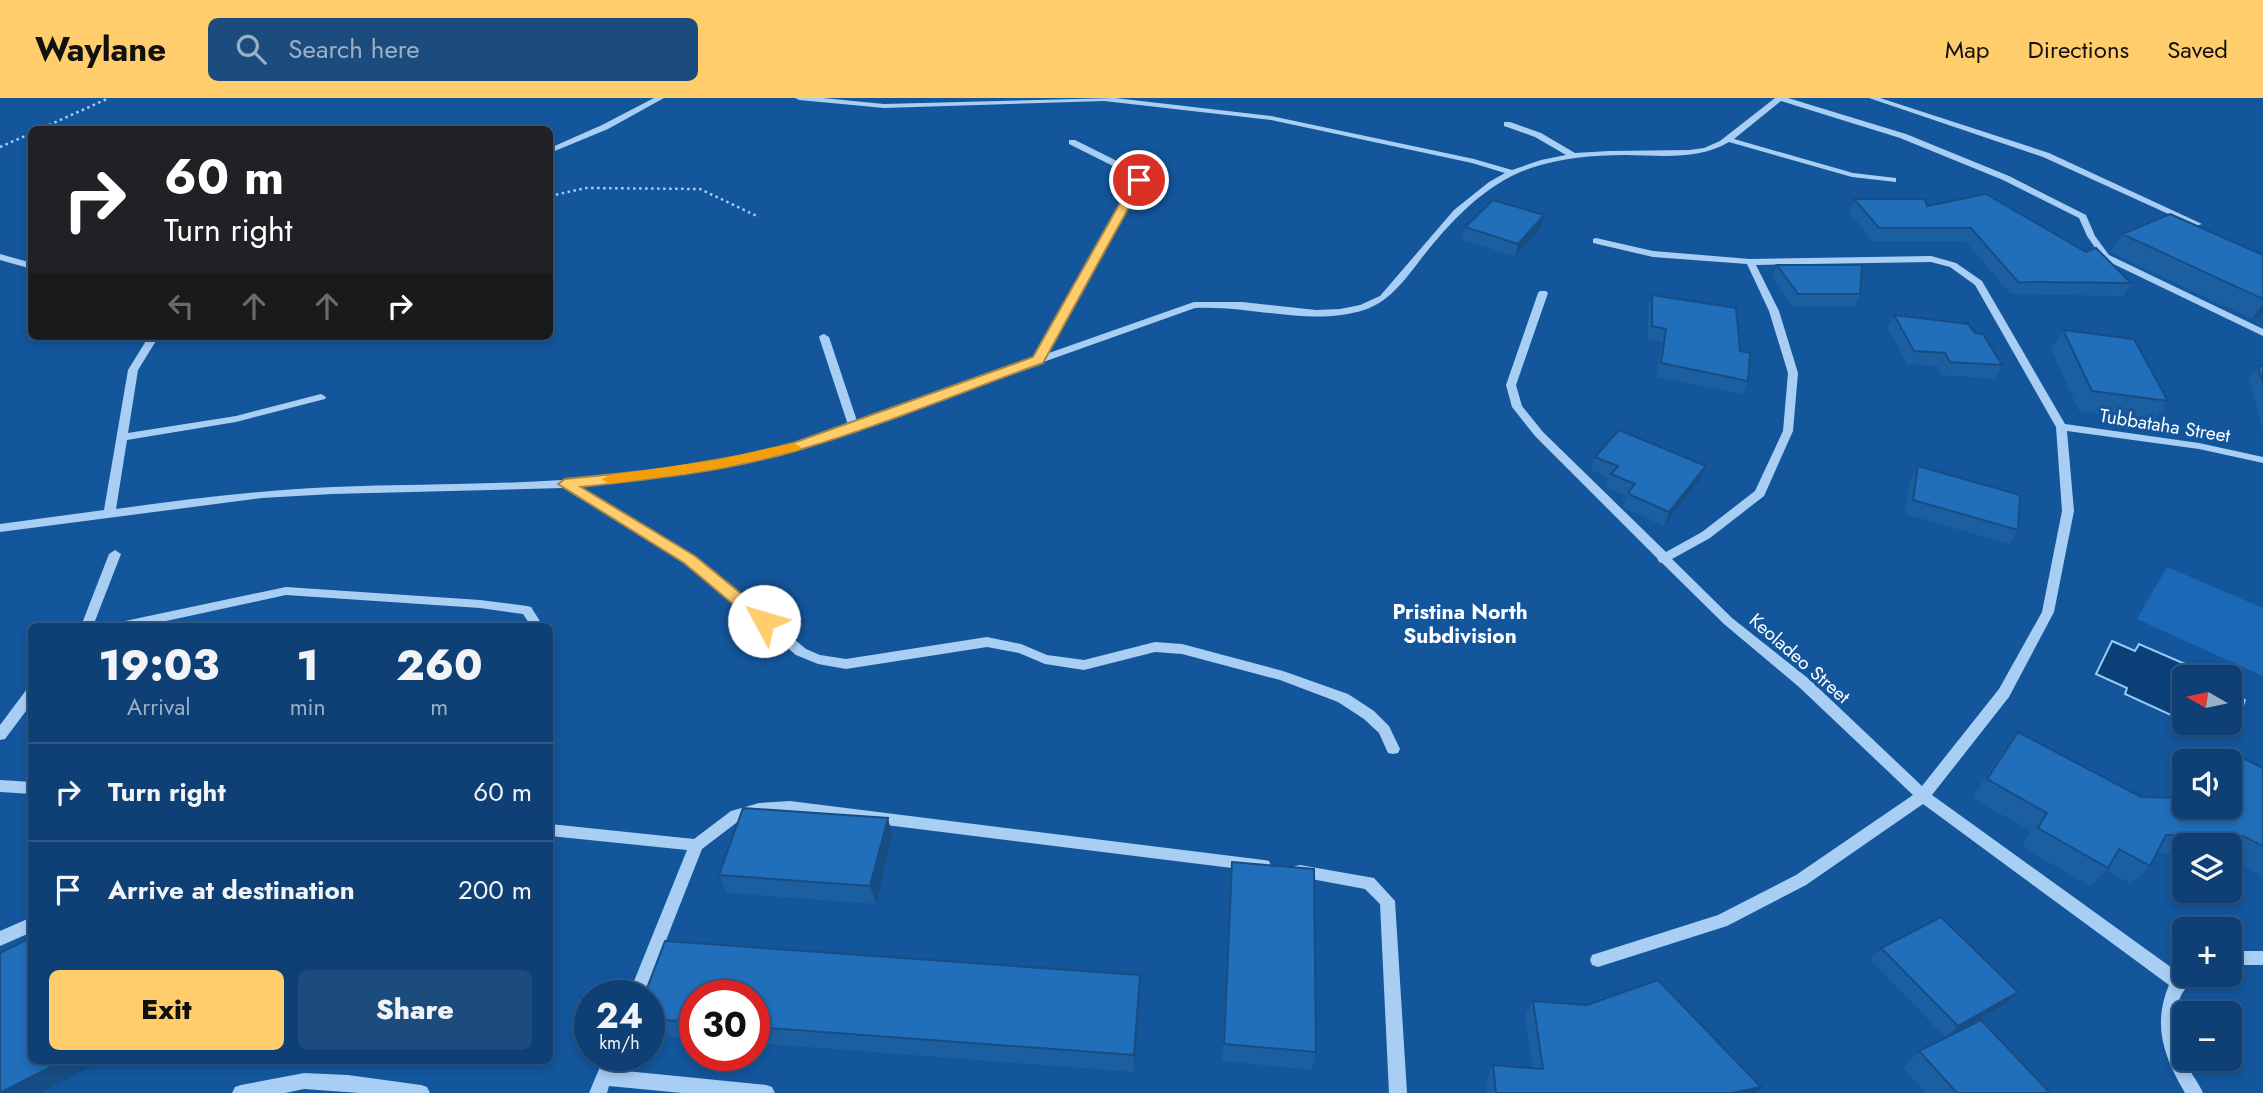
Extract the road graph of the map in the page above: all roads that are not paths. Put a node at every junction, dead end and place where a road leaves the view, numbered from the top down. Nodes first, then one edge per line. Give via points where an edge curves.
1 (660, 98) edge
2 (799, 98) edge
3 (1780, 98) edge
4 (1873, 98) edge
5 (1507, 124) dead end
6 (1729, 140) junction
7 (1072, 142) dead end
8 (553, 150) edge
9 (1571, 154) junction
10 (1512, 173) junction
11 (1893, 180) dead end
12 (2198, 224) edge
13 (1596, 241) dead end
14 (0, 257) edge
15 (1750, 262) junction
16 (28, 265) edge
17 (1543, 293) dead end
18 (2263, 333) edge
19 (824, 337) dead end
20 (141, 340) edge
21 (151, 340) edge
22 (146, 346) junction
23 (1038, 360) junction
24 (321, 397) dead end
25 (854, 427) junction
26 (2061, 427) junction
27 (124, 437) junction
28 (2263, 460) edge
29 (565, 484) junction
30 (109, 515) junction
31 (0, 528) edge
32 (114, 554) dead end
33 (1663, 559) junction
34 (88, 623) edge
35 (139, 623) edge
36 (535, 623) edge
37 (28, 698) edge
38 (0, 735) edge
39 (1393, 748) dead end
40 (0, 786) edge
41 (28, 788) edge
42 (1923, 796) junction
43 (553, 830) edge
44 (696, 845) junction
45 (28, 926) edge
46 (0, 939) edge
47 (2242, 958) edge
48 (2263, 958) edge
49 (1598, 960) dead end
50 (2172, 972) edge
51 (642, 980) edge
52 (2178, 987) edge
53 (601, 1085) edge
54 (241, 1093) edge
55 (421, 1093) edge
56 (766, 1093) edge
57 (1398, 1093) edge
58 (2194, 1093) edge

1 - 8 street
2 - 10 street via 884,106 1104,99 1271,118
3 - 6 street
3 - 18 street via 1903,136 2006,178 2083,217 2106,257
4 - 12 street via 2046,155
5 - 9 street
6 - 9 street via 1693,153
6 - 11 street via 1852,175
7 - 23 street via 1139,180
9 - 10 street
10 - 23 street via 1462,207 1383,298 1368,308 1326,313 1194,305
13 - 15 street via 1653,254
14 - 16 street
15 - 26 street via 1914,258 1953,265 1970,274
15 - 33 street via 1774,310 1793,373 1788,431 1760,493 1706,535
17 - 33 street, Keoladeo Street via 1511,385 1517,407
19 - 25 street
20 - 22 street
21 - 22 street
22 - 27 street via 133,370
23 - 25 street
24 - 27 street via 236,419
25 - 29 street via 743,460
26 - 28 street, Tubbataha Street
26 - 42 street via 2068,511 2048,612 2004,693
27 - 30 street
29 - 30 street via 299,492
29 - 39 street via 689,559 802,652 818,659 846,664 987,642 1084,665 1155,647 1182,649 1283,676 1343,698 1384,730
30 - 31 street
32 - 34 street
33 - 42 street, Keoladeo Street
35 - 36 street via 286,591 527,610
37 - 38 street
40 - 41 street
42 - 49 street via 1801,880 1722,921
42 - 50 street, Keoladeo Street
43 - 44 street
44 - 51 street
44 - 57 street via 736,815 790,807 1229,860 1369,883 1387,901 1390,912
45 - 46 street
47 - 48 street
52 - 58 street via 2168,1006 2168,1035 2179,1069
53 - 56 street
54 - 55 street via 304,1081

